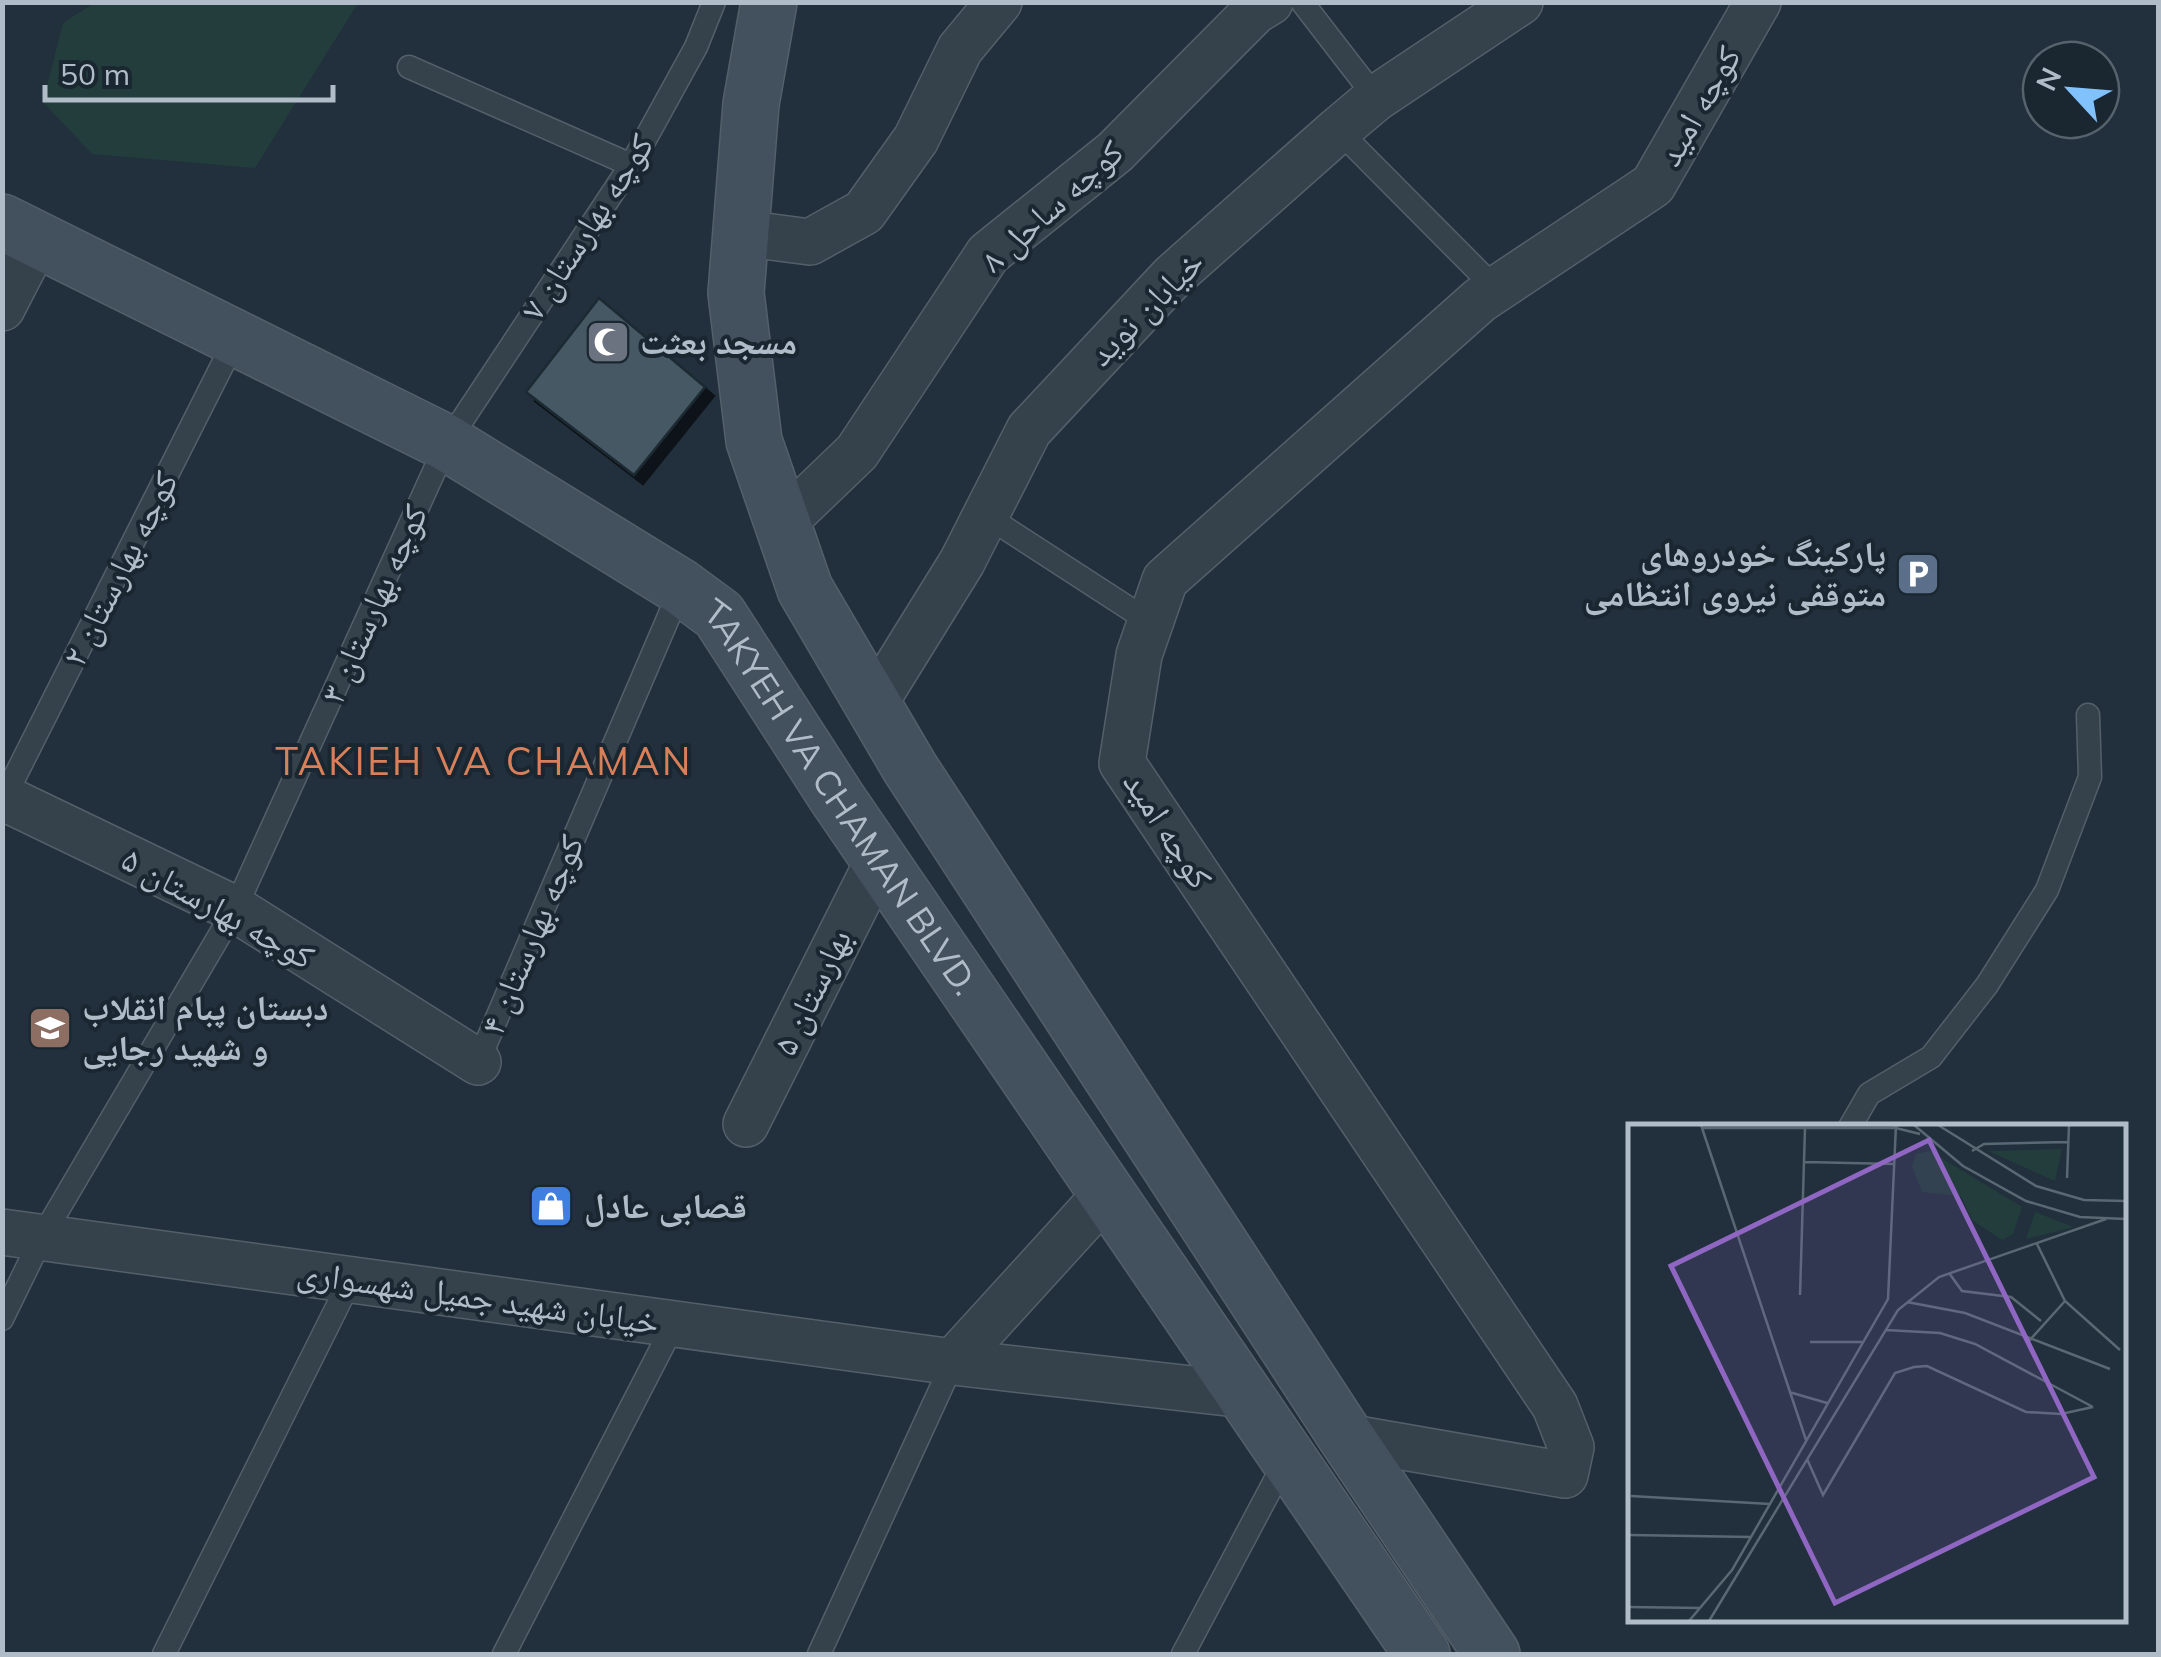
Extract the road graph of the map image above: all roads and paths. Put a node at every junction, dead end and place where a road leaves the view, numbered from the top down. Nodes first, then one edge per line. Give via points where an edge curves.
1 (714, 2) edge
2 (768, 2) edge
3 (999, 2) edge
4 (1270, 2) edge
5 (1302, 2) edge
6 (1520, 2) edge
7 (1758, 2) edge
8 (408, 67) dead end
9 (1376, 98) junction
10 (1338, 130) junction
11 (631, 165) junction
12 (20, 231) edge
13 (741, 233) junction
14 (1496, 290) junction
15 (2, 308) edge
16 (235, 340) junction
17 (446, 444) junction
18 (985, 515) junction
19 (783, 524) junction
20 (806, 590) junction
21 (700, 601) junction
22 (1150, 622) junction
23 (868, 694) junction
24 (2088, 715) dead end
25 (791, 728) junction
26 (3, 797) edge
27 (878, 859) junction
28 (235, 909) junction
29 (478, 1062) joint
30 (746, 1124) dead end
31 (1852, 1124) edge
32 (1107, 1193) junction
33 (22, 1234) edge
34 (351, 1280) junction
35 (2, 1319) edge
36 (674, 1324) junction
37 (953, 1362) junction
38 (1245, 1395) junction
39 (1346, 1438) junction
40 (1287, 1457) junction
41 (164, 1654) edge
42 (504, 1654) edge
43 (819, 1654) edge
44 (1184, 1654) edge
45 (1422, 1654) edge
46 (1492, 1654) edge

1 - 11 lane, کوچه بهارستان ۷
2 - 13 main road, TAKYEH VA CHAMAN BLVD. via 751,104
3 - 13 street via 960,49 916,139 864,212 810,242
4 - 19 street, کوچه ساحل ۸ via 1115,152 988,254 858,452
5 - 9 lane
6 - 9 street, خیابان نوید
7 - 14 street, کوچه امید via 1653,186
8 - 11 lane
9 - 10 street, خیابان نوید
10 - 14 lane
10 - 18 street, خیابان نوید via 1173,276 1029,430
11 - 17 lane, کوچه بهارستان ۷
12 - 15 street
12 - 16 main road, TAKYEH VA CHAMAN BLVD.
13 - 19 main road, TAKYEH VA CHAMAN BLVD. via 736,294 754,441
14 - 22 street, کوچه امید via 1165,580
16 - 17 main road, TAKYEH VA CHAMAN BLVD.
16 - 26 lane, کوچه بهارستان ۲
17 - 21 main road, TAKYEH VA CHAMAN BLVD.
17 - 28 lane, کوچه بهارستان ۳
18 - 22 lane
18 - 23 street, خیابان نوید via 962,562
19 - 20 main road, TAKYEH VA CHAMAN BLVD.
20 - 21 main road via 787,612 762,623
20 - 23 main road, TAKYEH VA CHAMAN BLVD.
21 - 25 main road, TAKYEH VA CHAMAN BLVD.
21 - 29 lane, کوچه بهارستان ۴
22 - 39 street, کوچه امید via 1122,764 1555,1406 1571,1447 1565,1475
23 - 25 main road via 839,680 816,687
23 - 39 main road, TAKYEH VA CHAMAN BLVD.
24 - 31 lane via 2090,776 2046,890 1931,1057 1869,1094
25 - 27 main road, TAKYEH VA CHAMAN BLVD.
26 - 28 street, کوچه بهارستان ۵
27 - 30 street, بهارستان ۵
27 - 32 main road, TAKYEH VA CHAMAN BLVD.
28 - 29 street, کوچه بهارستان ۵
28 - 33 lane, کوچه بهارستان ۳
32 - 37 street
32 - 38 main road, TAKYEH VA CHAMAN BLVD.
33 - 34 street, خیابان شهید جمیل شهسواری
33 - 35 lane, کوچه بهارستان ۳
34 - 36 street, خیابان شهید جمیل شهسواری
34 - 41 lane
36 - 37 street, خیابان شهید جمیل شهسواری
36 - 42 lane
37 - 38 street, خیابان شهید جمیل شهسواری
37 - 43 lane
38 - 40 main road, TAKYEH VA CHAMAN BLVD.
39 - 46 main road, TAKYEH VA CHAMAN BLVD.
40 - 44 lane
40 - 45 main road, TAKYEH VA CHAMAN BLVD.

